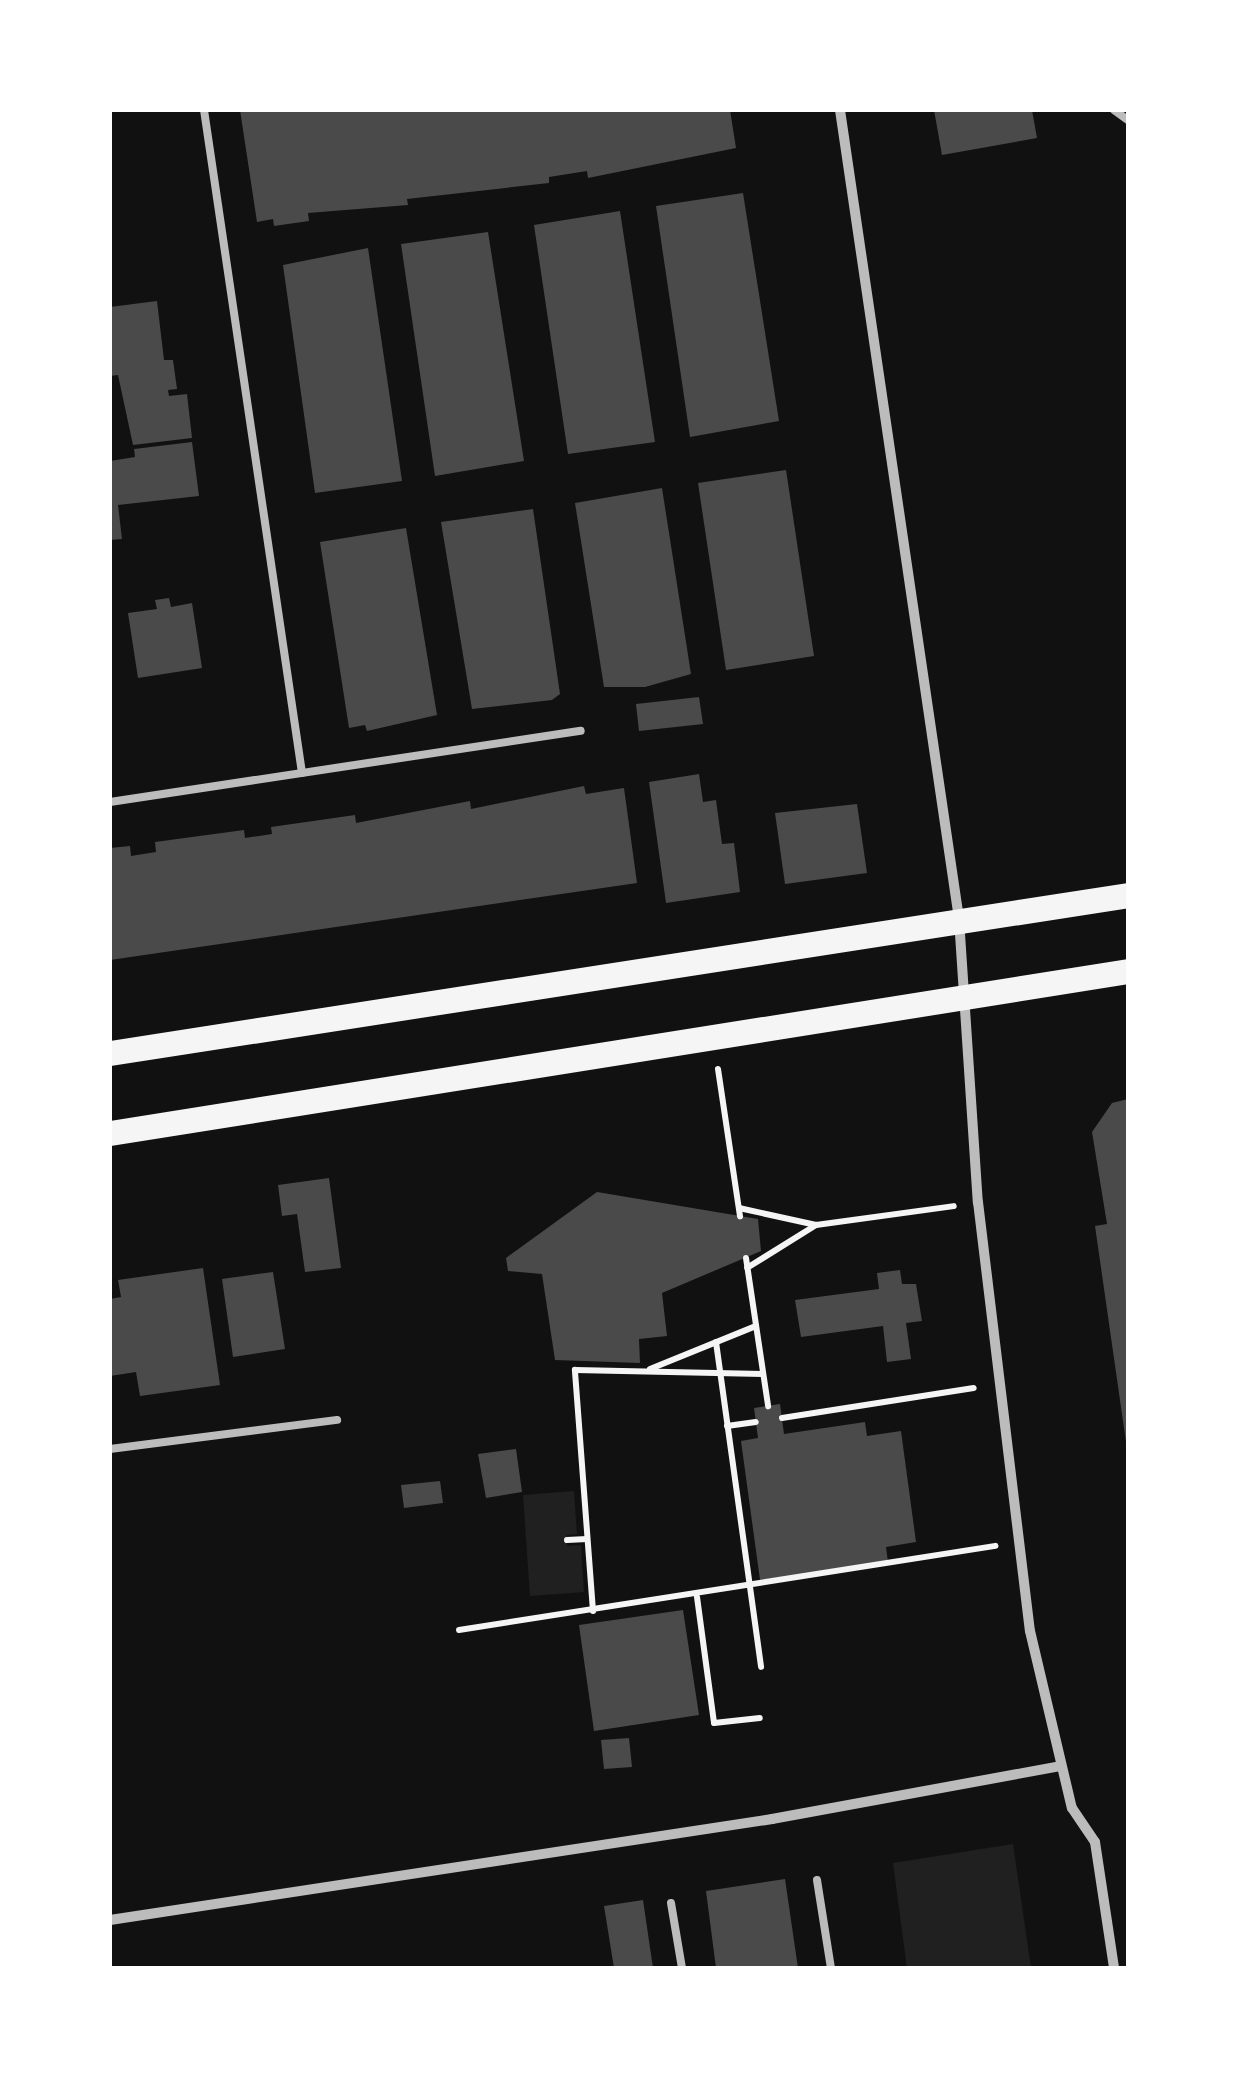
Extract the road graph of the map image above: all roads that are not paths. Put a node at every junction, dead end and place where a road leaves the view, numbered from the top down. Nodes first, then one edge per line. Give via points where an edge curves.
1 (204, 110) edge
2 (840, 110) edge
3 (1114, 110) edge
4 (1128, 120) edge
5 (581, 730) dead end
6 (302, 773) junction
7 (110, 802) edge
8 (1128, 896) edge
9 (959, 918) junction
10 (1128, 971) edge
11 (961, 994) junction
12 (110, 1053) edge
13 (110, 1132) edge
14 (337, 1420) dead end
15 (110, 1449) edge
16 (1060, 1766) junction
17 (817, 1880) dead end
18 (672, 1903) dead end
19 (110, 1920) edge
20 (682, 1968) edge
21 (831, 1968) edge
22 (1114, 1968) edge

1 - 6 lane
2 - 9 street
3 - 4 lane
5 - 6 lane
6 - 7 lane
8 - 9 main road
9 - 11 street
9 - 12 main road
10 - 11 main road
11 - 13 main road
11 - 16 street via 978,1202 1030,1631
14 - 15 lane
16 - 19 street via 772,1818
16 - 22 street via 1072,1808 1095,1842
17 - 21 lane
18 - 20 lane

